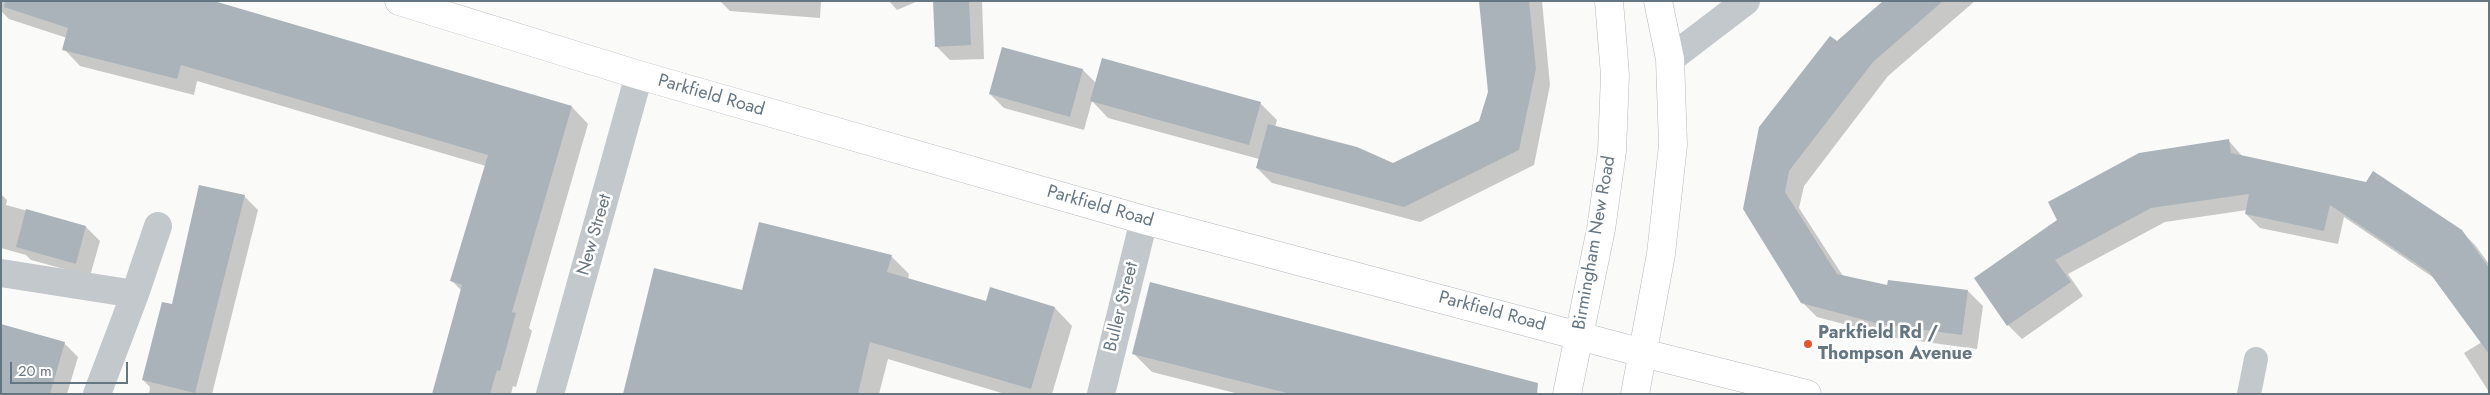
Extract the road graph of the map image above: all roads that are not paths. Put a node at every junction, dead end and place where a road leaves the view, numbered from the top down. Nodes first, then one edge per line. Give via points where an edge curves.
1 (399, 1) edge
2 (1609, 1) edge
3 (1658, 1) edge
4 (1746, 1) edge
5 (1670, 59) junction
6 (639, 75) junction
7 (1144, 220) junction
8 (158, 226) dead end
9 (1, 273) edge
10 (135, 294) junction
11 (1578, 335) junction
12 (1643, 353) junction
13 (2256, 359) dead end
14 (97, 394) edge
15 (550, 394) edge
16 (1101, 394) edge
17 (1567, 394) edge
18 (1635, 394) edge
19 (1807, 394) edge
20 (2249, 394) edge

1 - 6 main road, Parkfield Road
2 - 11 main road, Birmingham New Road via 1615,75 1612,151 1601,229
3 - 5 main road
4 - 5 street
5 - 12 main road via 1673,145 1661,254
6 - 7 main road, Parkfield Road
6 - 15 street, New Street
7 - 11 main road, Parkfield Road
7 - 16 street, Buller Street
8 - 10 street
9 - 10 street
10 - 14 street
11 - 12 main road, Parkfield Road
11 - 17 main road, Birmingham New Road
12 - 18 main road
12 - 19 main road, Parkfield Road
13 - 20 lane

